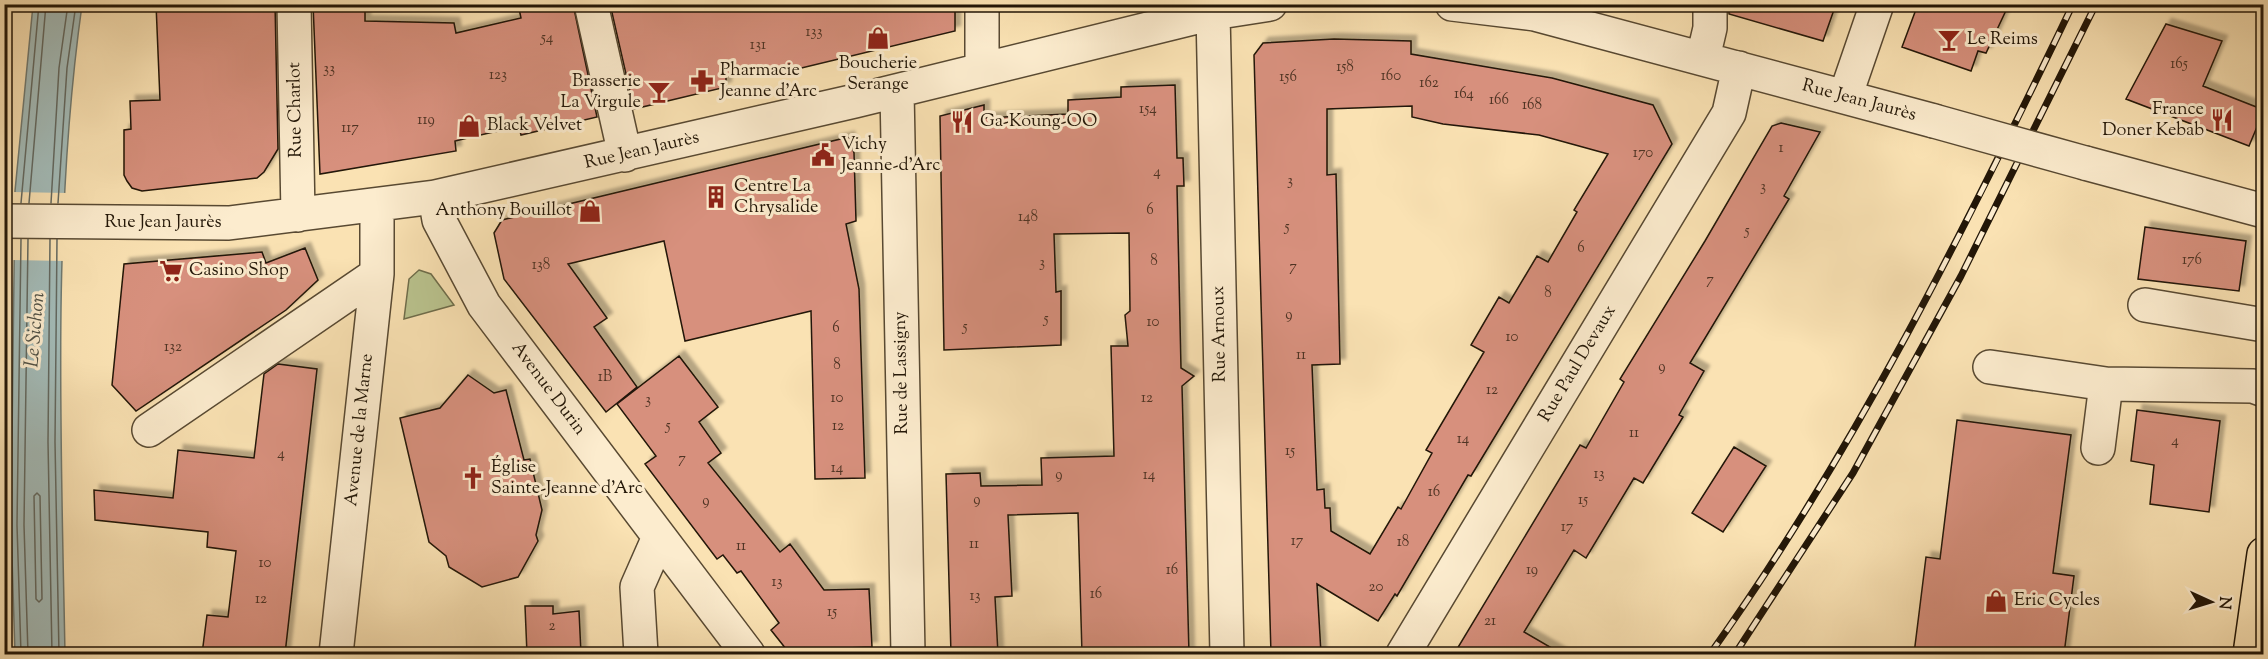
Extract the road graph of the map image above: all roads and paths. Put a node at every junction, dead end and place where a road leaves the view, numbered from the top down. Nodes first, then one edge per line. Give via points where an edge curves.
1 (294, 4) edge
2 (591, 4) edge
3 (982, 4) edge
4 (1270, 4) edge
5 (1452, 4) edge
6 (1710, 4) edge
7 (1877, 4) edge
8 (1213, 13) junction
9 (1703, 58) junction
10 (982, 68) junction
11 (1739, 68) junction
12 (897, 91) junction
13 (1845, 97) junction
14 (625, 155) junction
15 (435, 197) junction
16 (377, 205) junction
17 (2264, 211) edge
18 (298, 215) junction
19 (4, 221) edge
20 (377, 274) junction
21 (2145, 305) dead end
22 (2264, 324) edge
23 (1990, 367) dead end
24 (2106, 384) junction
25 (2264, 390) edge
26 (149, 430) dead end
27 (2098, 448) dead end
28 (659, 537) junction
29 (2264, 554) edge
30 (336, 654) edge
31 (641, 654) edge
32 (748, 654) edge
33 (908, 654) edge
34 (1227, 654) edge
35 (1403, 654) edge
36 (2250, 654) edge

1 - 18 street, Rue Charlot
2 - 14 street
3 - 10 street
4 - 8 street, Rue Jean Jaurès
5 - 9 street, Rue Jean Jaurès via 1535,14
6 - 9 street via 1710,28
7 - 13 street
8 - 10 street, Rue Jean Jaurès
8 - 34 street, Rue Arnoux
9 - 11 street, Rue Jean Jaurès
10 - 12 street, Rue Jean Jaurès
11 - 13 street, Rue Jean Jaurès
11 - 35 street, Rue Paul Devaux via 1729,113
12 - 14 street, Rue Jean Jaurès
12 - 33 street, Rue de Lassigny
13 - 17 street, Rue Jean Jaurès, bridge
14 - 15 street, Rue Jean Jaurès
15 - 16 street, Rue Jean Jaurès
15 - 28 street, Avenue Durin via 439,220 484,304
16 - 18 street, Rue Jean Jaurès
16 - 20 street, Avenue de la Marne
18 - 19 street, Rue Jean Jaurès via 229,223
20 - 26 street
20 - 30 street, Avenue de la Marne
21 - 22 street
23 - 24 street
24 - 25 street via 2253,386
24 - 27 street
28 - 31 street via 637,587
28 - 32 street, Avenue Durin
29 - 36 main road

